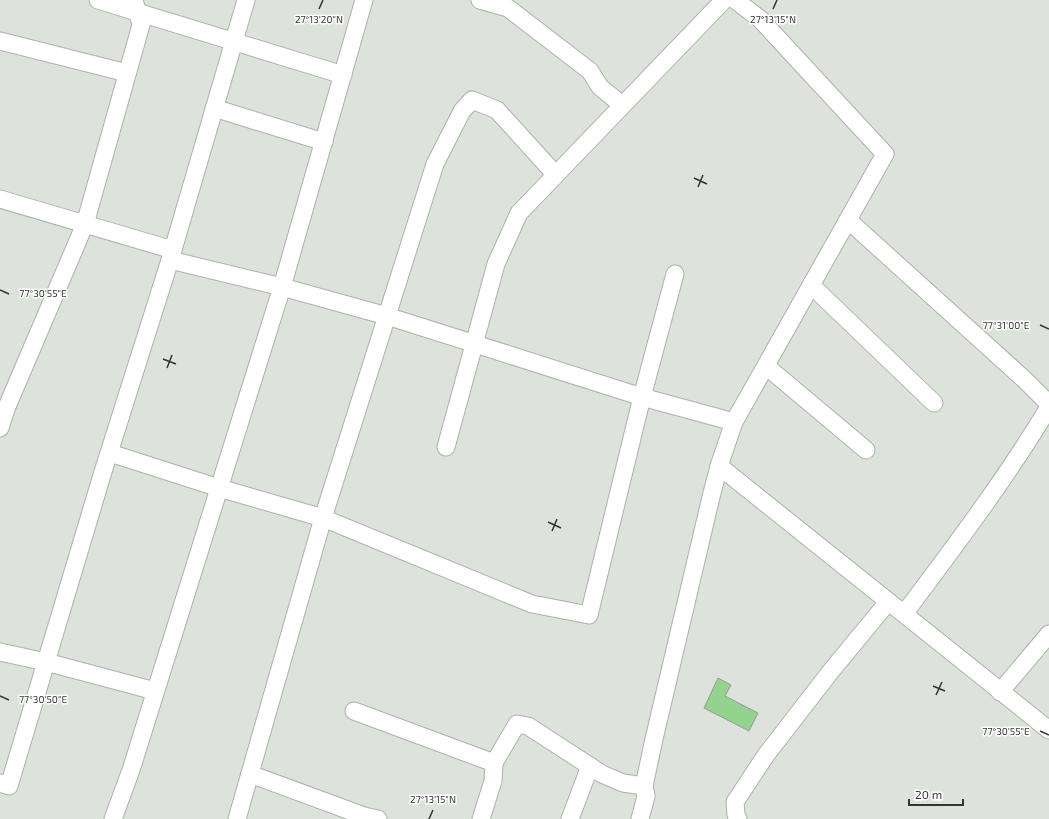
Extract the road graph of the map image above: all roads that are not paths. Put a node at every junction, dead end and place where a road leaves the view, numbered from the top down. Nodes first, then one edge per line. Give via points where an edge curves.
1 (98, 0) edge
2 (246, 0) edge
3 (364, 0) edge
4 (480, 0) edge
5 (724, 0) edge
6 (735, 0) edge
7 (116, 3) edge
8 (136, 6) edge
9 (0, 41) edge
10 (234, 42) junction
11 (127, 73) junction
12 (342, 75) junction
13 (622, 105) junction
14 (214, 108) junction
15 (324, 142) junction
16 (555, 174) junction
17 (0, 199) edge
18 (848, 220) junction
19 (85, 224) junction
20 (172, 255) junction
21 (675, 274) dead end
22 (811, 284) junction
23 (282, 287) junction
24 (387, 316) junction
25 (475, 345) junction
26 (766, 366) junction
27 (642, 397) junction
28 (934, 403) dead end
29 (1049, 404) edge
30 (1049, 408) edge
31 (734, 422) junction
32 (0, 428) edge
33 (446, 447) dead end
34 (866, 450) dead end
35 (110, 453) junction
36 (719, 466) junction
37 (219, 488) junction
38 (323, 518) junction
39 (888, 602) junction
40 (904, 614) junction
41 (1049, 634) edge
42 (0, 652) edge
43 (46, 662) junction
44 (155, 691) junction
45 (1000, 692) junction
46 (354, 711) dead end
47 (1049, 730) edge
48 (494, 763) junction
49 (590, 766) junction
50 (250, 774) junction
51 (0, 783) edge
52 (644, 786) junction
53 (369, 818) edge
54 (113, 819) edge
55 (237, 819) edge
56 (481, 819) edge
57 (570, 819) edge
58 (640, 819) edge
59 (738, 819) edge

1 - 7 street
2 - 10 street
3 - 12 street
4 - 13 street via 508,8 590,71 600,87
5 - 13 street
6 - 18 street via 760,19 885,154
7 - 8 street
8 - 10 street
8 - 11 street via 141,25
9 - 11 street
10 - 12 street
10 - 14 street
11 - 19 street
12 - 15 street
13 - 16 street
14 - 15 street
14 - 20 street
15 - 23 street
16 - 24 street via 497,110 472,100 462,111 435,164
16 - 25 street via 518,213 496,264
17 - 19 street
18 - 22 street
18 - 29 street
19 - 20 street
19 - 32 street
20 - 23 street
20 - 35 street
21 - 27 street
22 - 26 street
22 - 28 street
23 - 24 street
23 - 37 street
24 - 25 street
24 - 38 street
25 - 27 street
25 - 33 street
26 - 31 street
26 - 34 street
27 - 31 street
27 - 38 street via 588,615 532,604
30 - 40 street via 977,516
31 - 36 street
35 - 37 street
35 - 43 street
36 - 39 street
36 - 52 street
37 - 38 street
37 - 44 street
38 - 50 street
39 - 40 street
39 - 59 street via 766,755 735,802
40 - 45 street
41 - 45 street
42 - 43 street
43 - 44 street
43 - 51 street via 9,786
44 - 54 street
45 - 47 street
46 - 48 street
48 - 49 street via 517,724 528,726
48 - 56 street via 493,781
49 - 52 street via 623,783
49 - 57 street
50 - 53 street
50 - 55 street
52 - 58 street via 646,796

